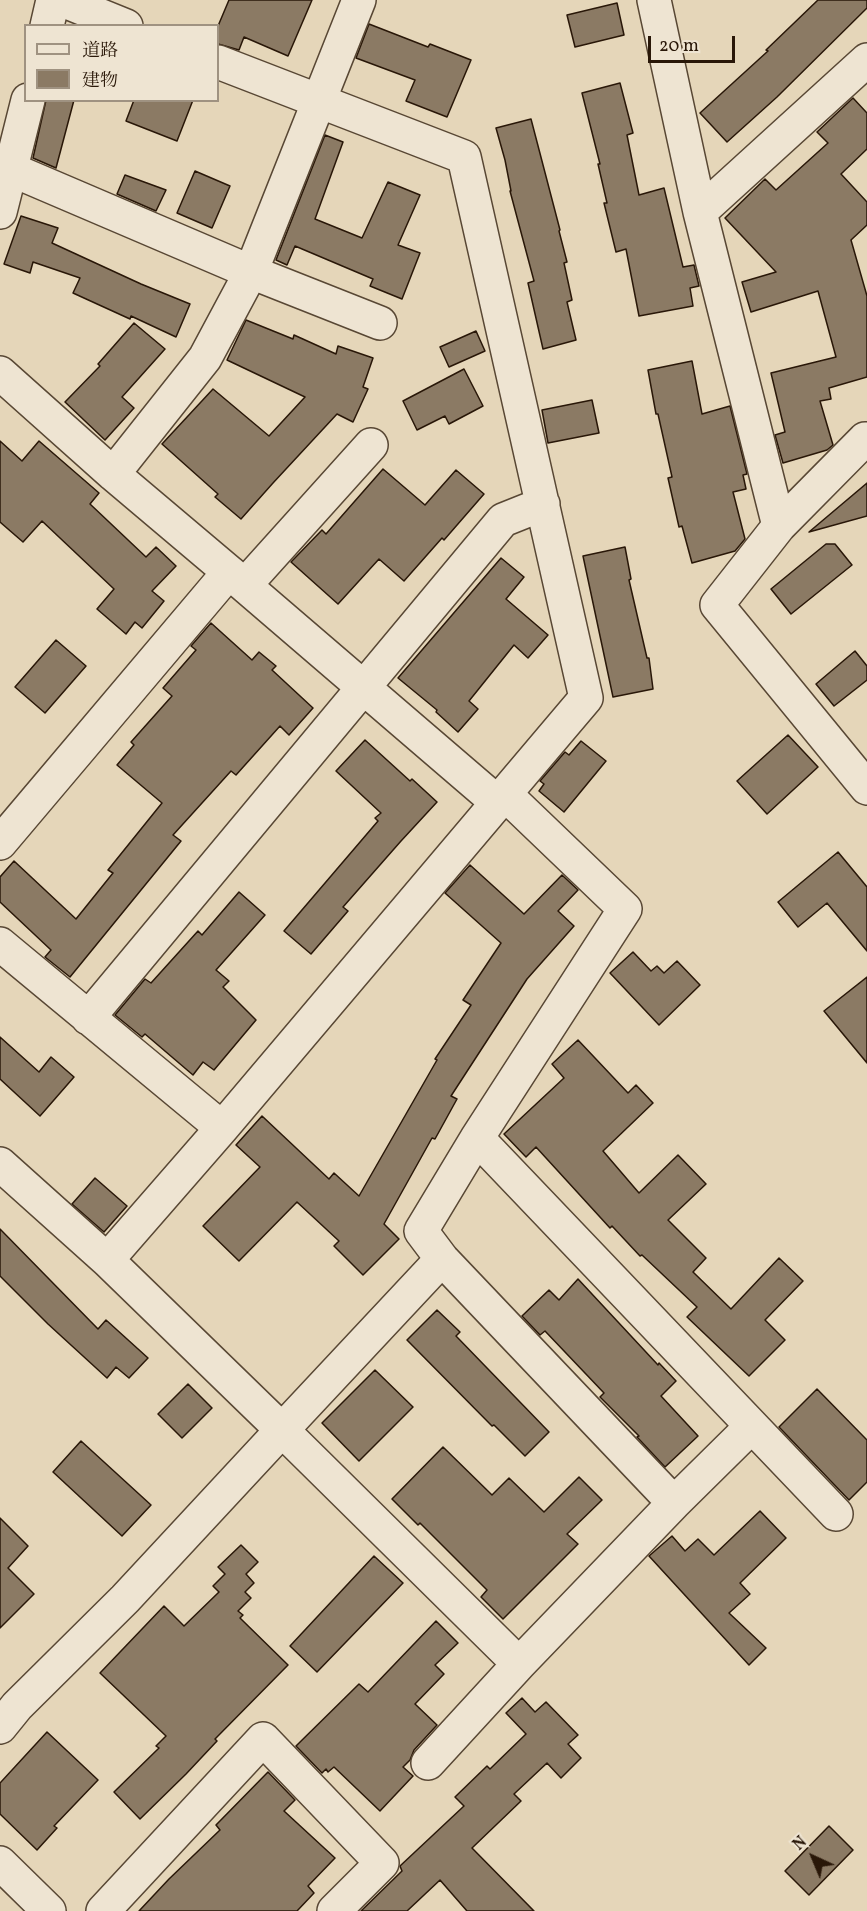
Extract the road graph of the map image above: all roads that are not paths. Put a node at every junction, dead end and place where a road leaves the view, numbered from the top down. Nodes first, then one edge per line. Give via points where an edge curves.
1 (53, 0) edge
2 (62, 0) edge
3 (359, 0) edge
4 (654, 0) edge
5 (47, 24) edge
6 (121, 24) edge
7 (867, 60) edge
8 (219, 62) edge
9 (317, 101) junction
10 (27, 102) edge
11 (10, 169) junction
12 (0, 212) edge
13 (700, 212) junction
14 (251, 272) junction
15 (380, 323) dead end
16 (0, 373) edge
17 (866, 439) edge
18 (371, 445) dead end
19 (113, 474) junction
20 (543, 504) junction
21 (779, 526) junction
22 (237, 578) junction
23 (364, 687) junction
24 (867, 788) edge
25 (502, 798) junction
26 (0, 843) edge
27 (0, 944) edge
28 (88, 1018) junction
29 (222, 1128) junction
30 (477, 1138) junction
31 (0, 1164) edge
32 (442, 1259) junction
33 (107, 1260) junction
34 (752, 1426) junction
35 (282, 1430) junction
36 (674, 1503) junction
37 (836, 1514) dead end
38 (519, 1664) junction
39 (6, 1708) edge
40 (428, 1763) dead end
41 (0, 1863) edge
42 (49, 1911) edge
43 (103, 1911) edge
44 (334, 1911) edge

1 - 5 street
2 - 6 street
3 - 9 street
4 - 13 street
7 - 13 street
8 - 9 street
9 - 14 street
9 - 20 street via 464,157
10 - 11 street
11 - 12 street
11 - 14 street
13 - 21 street
14 - 15 street
14 - 19 street via 205,358
16 - 19 street
17 - 21 street
18 - 22 street
19 - 22 street
20 - 23 street via 503,520
20 - 25 street via 586,698
21 - 24 street via 717,605
22 - 23 street
22 - 26 street
23 - 25 street
23 - 28 street
25 - 29 street
25 - 30 street via 625,909
27 - 28 street
28 - 29 street
29 - 33 street
30 - 32 street via 422,1231
30 - 34 street
31 - 33 street
32 - 35 street
32 - 36 street
33 - 35 street
34 - 36 street
34 - 37 street
35 - 38 street
35 - 39 street via 125,1599
36 - 38 street
38 - 40 street
41 - 42 street
43 - 44 street via 263,1739 382,1863

